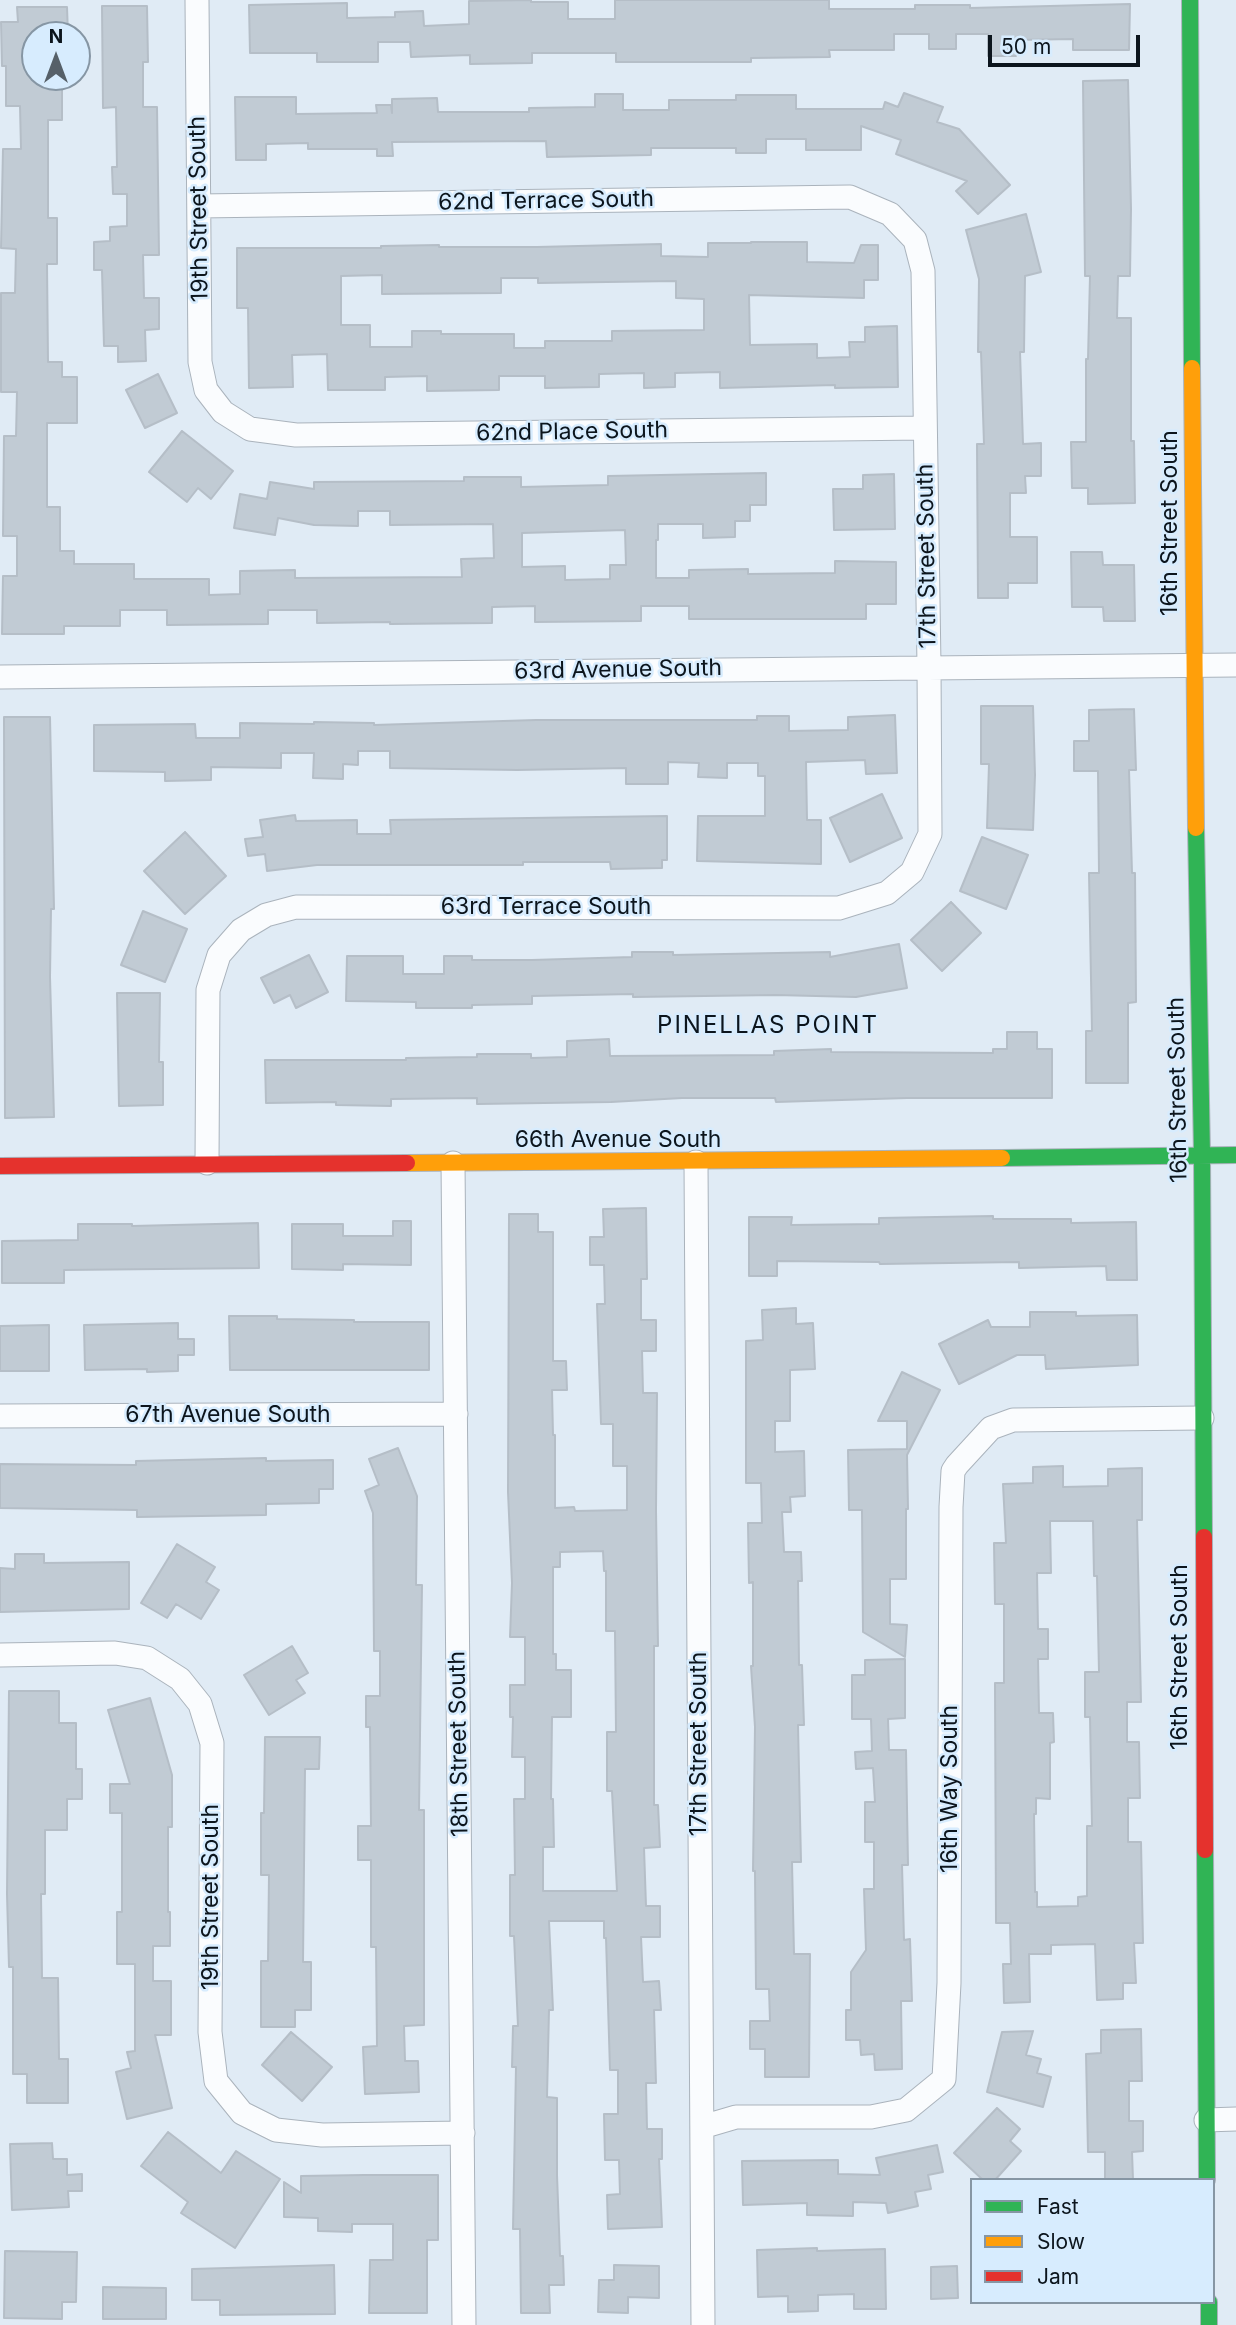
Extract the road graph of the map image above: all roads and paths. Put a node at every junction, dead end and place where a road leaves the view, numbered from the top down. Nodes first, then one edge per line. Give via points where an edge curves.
1 (197, 0) edge
2 (1190, 0) edge
3 (199, 206) junction
4 (890, 214) joint
5 (223, 412) joint
6 (925, 428) junction
7 (1193, 665) junction
8 (1236, 665) edge
9 (929, 666) junction
10 (0, 677) edge
11 (887, 893) joint
12 (1202, 1155) junction
13 (1236, 1155) edge
14 (696, 1162) junction
15 (206, 1163) junction
16 (453, 1163) junction
17 (0, 1166) edge
18 (456, 1414) junction
19 (0, 1416) edge
20 (1202, 1418) junction
21 (0, 1654) edge
22 (1236, 2119) edge
23 (1206, 2120) junction
24 (702, 2127) junction
25 (463, 2133) junction
26 (1207, 2178) edge
27 (1209, 2304) edge
28 (464, 2325) edge
29 (703, 2325) edge
30 (1209, 2325) edge

1 - 3 street, 19th Street South
2 - 7 street, 16th Street South
3 - 4 street, 62nd Terrace South via 850,197
3 - 5 street, 19th Street South via 201,362 206,390
4 - 6 street, 17th Street South via 915,240 923,271
5 - 6 street, 62nd Place South via 250,429 296,435
6 - 9 street, 17th Street South
7 - 8 street, 63rd Avenue South
7 - 9 street, 63rd Avenue South
7 - 12 street, 16th Street South
9 - 10 street, 63rd Avenue South
9 - 11 street, 17th Street South via 930,834 912,872
11 - 15 street, 63rd Terrace South via 839,908 296,907 266,915 241,930 219,955 208,990
12 - 13 street, 66th Avenue South
12 - 14 street, 66th Avenue South
12 - 20 street, 16th Street South
14 - 16 street, 66th Avenue South
14 - 24 street, 17th Street South
15 - 16 street, 66th Avenue South
15 - 17 street, 66th Avenue South
16 - 18 street, 18th Street South
18 - 19 street, 67th Avenue South
18 - 25 street, 18th Street South
20 - 23 street, 16th Street South
20 - 24 street, 16th Way South via 1013,1420 991,1428 957,1465 951,1507 949,1983 944,2079 906,2110 870,2117 736,2117
21 - 25 street, 19th Street South via 115,1653 147,1658 180,1679 200,1704 212,1743 209,2032 216,2081 242,2113 276,2130 322,2136
22 - 23 street
23 - 26 street, 16th Street South
24 - 29 street, 17th Street South
25 - 28 street, 18th Street South
27 - 30 street

